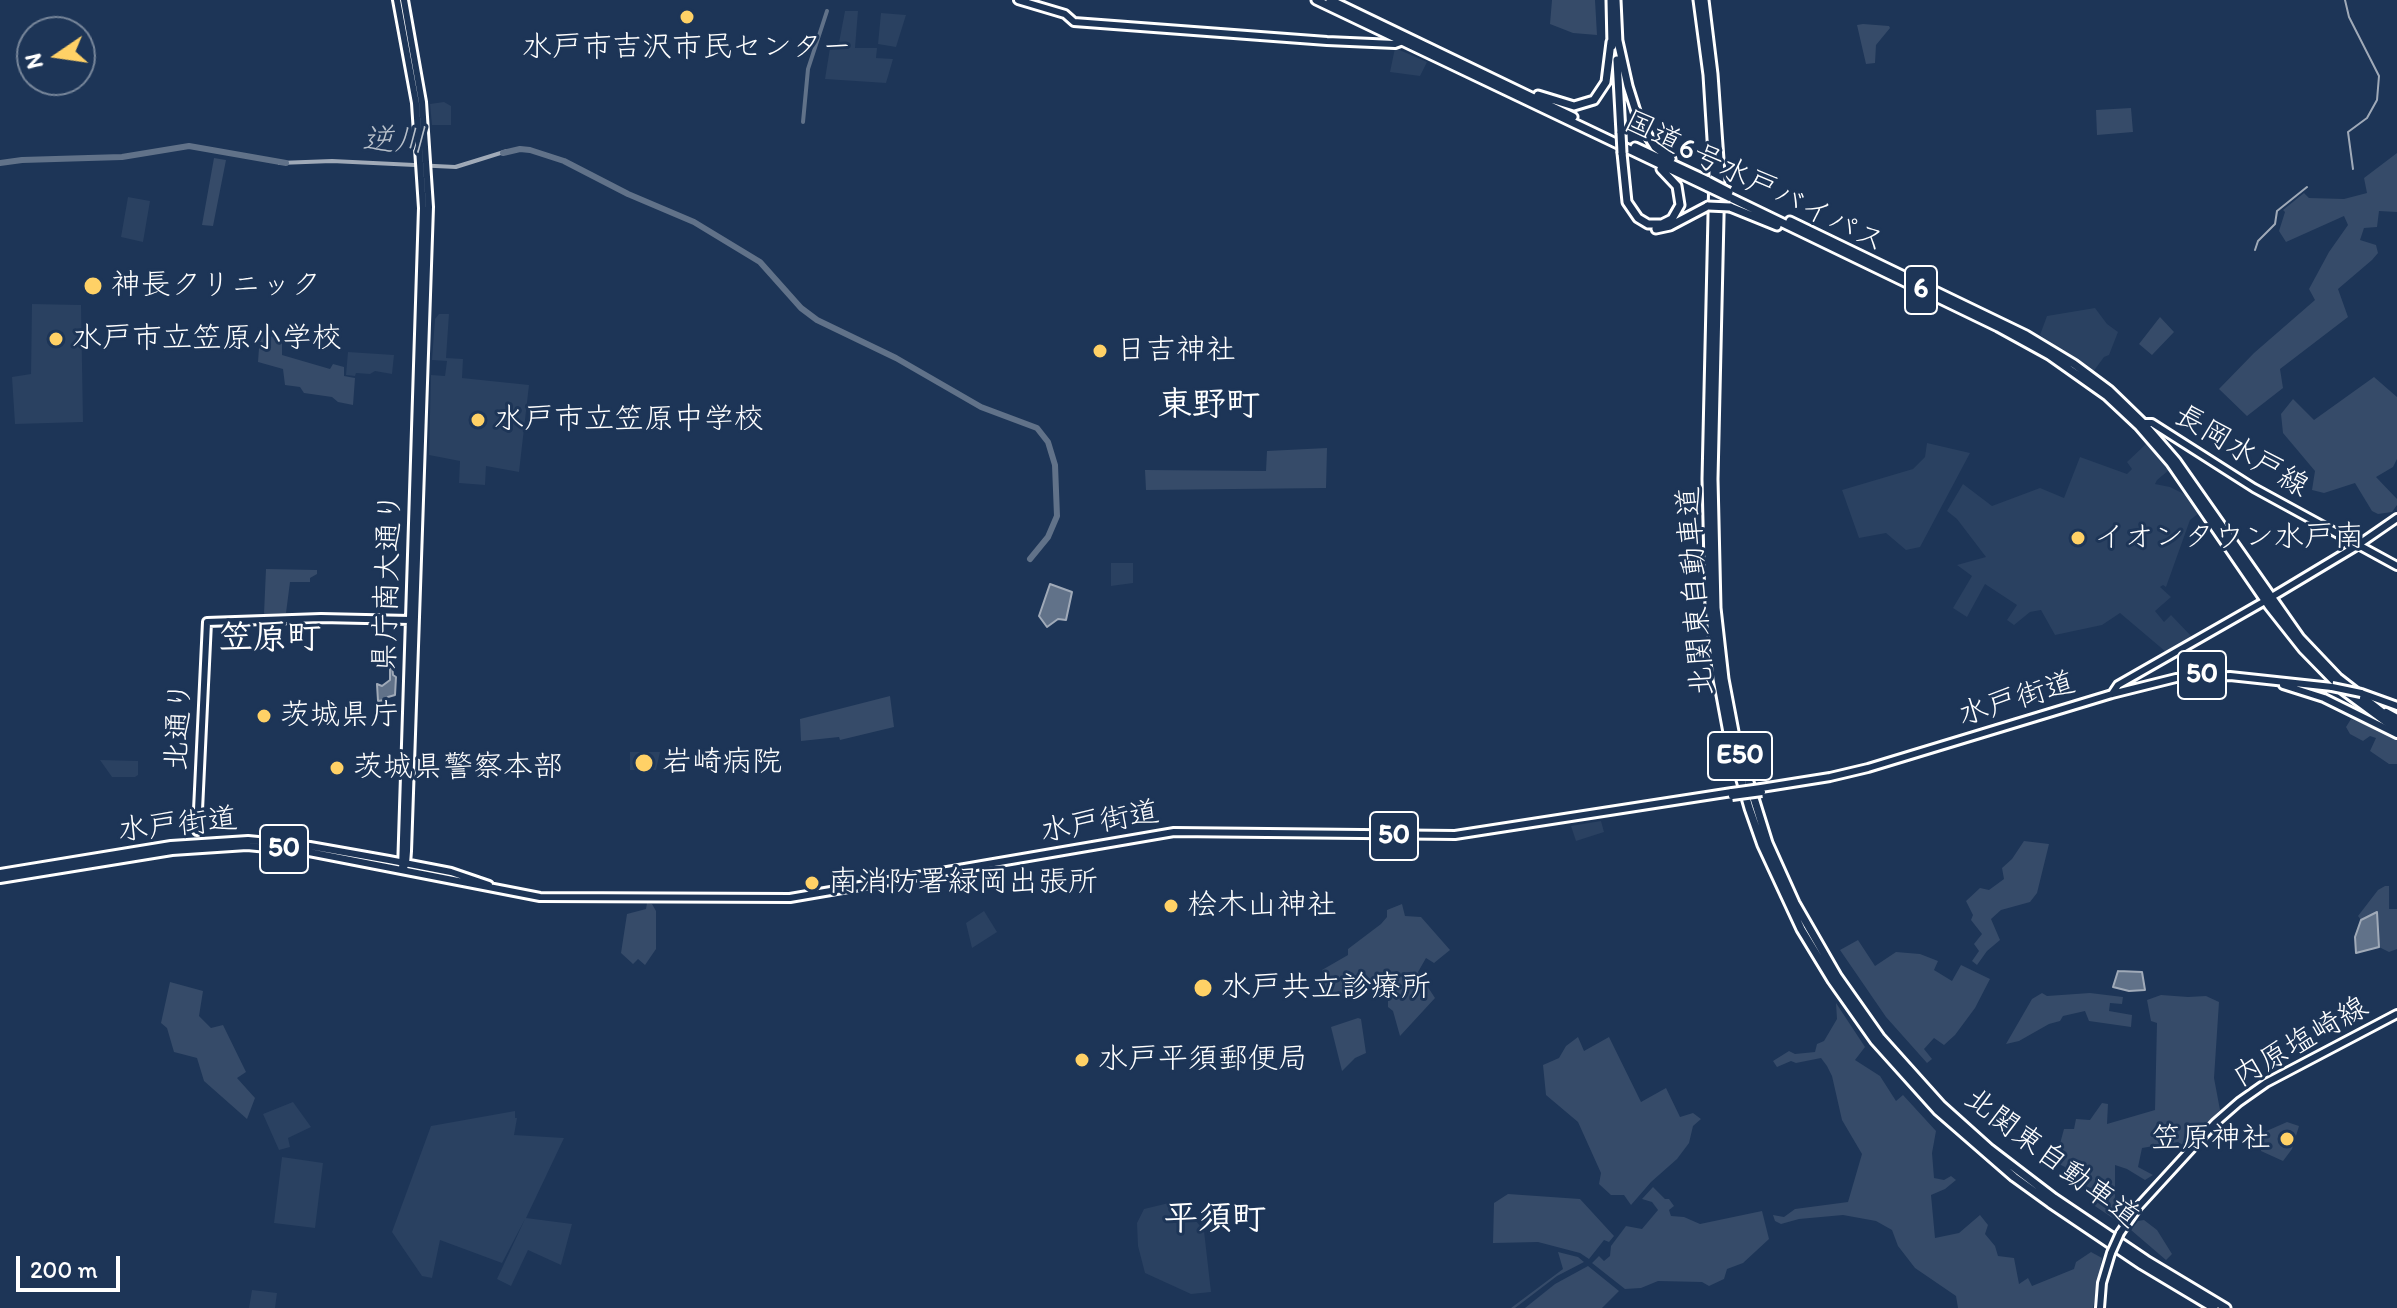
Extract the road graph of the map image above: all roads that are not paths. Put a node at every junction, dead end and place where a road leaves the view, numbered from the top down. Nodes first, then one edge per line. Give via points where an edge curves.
1 (397, 0) edge
2 (404, 0) edge
3 (1018, 0) edge
4 (1614, 0) edge
5 (1698, 0) edge
6 (1323, 1) edge
7 (1386, 33) junction
8 (1406, 40) junction
9 (1614, 42) junction
10 (1381, 44) junction
11 (1498, 81) junction
12 (1608, 139) junction
13 (1620, 152) junction
14 (424, 161) junction
15 (1698, 177) junction
16 (1708, 184) junction
17 (1729, 194) junction
18 (1810, 236) junction
19 (2143, 423) junction
20 (2397, 518) edge
21 (2358, 545) junction
22 (2397, 566) edge
23 (2268, 599) junction
24 (412, 620) junction
25 (2130, 678) junction
26 (2272, 681) junction
27 (2134, 688) junction
28 (2112, 694) junction
29 (2363, 697) junction
30 (2397, 706) edge
31 (2397, 721) edge
32 (2397, 732) edge
33 (197, 831) junction
34 (209, 841) junction
35 (187, 843) junction
36 (305, 848) junction
37 (403, 865) junction
38 (0, 876) edge
39 (2397, 1014) edge
40 (2100, 1308) edge
41 (2214, 1308) edge
42 (2226, 1308) edge

1 - 14 main road, 県庁南大通り
2 - 14 main road, 県庁南大通り via 421,92
3 - 10 main road via 1074,22
4 - 9 highway
5 - 41 highway, 北関東自動車道 / E50 via 1708,75 1714,201 1707,479 1710,608 1729,738 1762,845 1801,929 1832,980 1875,1041 1937,1110 2050,1203
5 - 42 highway, 北関東自動車道 / E50 via 1713,74 1720,174 1713,479 1716,608 1735,737 1768,843 1837,976 1880,1037 1941,1105 2066,1207
6 - 7 highway, 国道6号水戸バイパス / 6
6 - 8 highway, 国道6号水戸バイパス / 6
7 - 8 highway, 国道6号水戸バイパス / 6
7 - 10 main road
8 - 10 main road
8 - 11 highway, 国道6号水戸バイパス / 6
8 - 12 highway, 国道6号水戸バイパス / 6
9 - 11 highway via 1604,87 1585,105 1561,104
9 - 13 highway, bridge
9 - 15 highway via 1647,137
11 - 15 highway, 国道6号水戸バイパス / 6
12 - 13 highway via 1673,179 1681,200 1672,219 1653,225 1634,214 1625,194
12 - 16 highway, 国道6号水戸バイパス / 6
13 - 18 highway, bridge via 1623,202 1642,226 1666,228 1708,206 1730,207
14 - 24 main road, 県庁南大通り via 427,298
15 - 16 highway, 国道6号水戸バイパス / 6
16 - 17 highway, 国道6号水戸バイパス / 6, bridge
17 - 18 highway, 国道6号水戸バイパス / 6
17 - 19 highway, 国道6号水戸バイパス / 6 via 2026,335 2109,390
18 - 23 highway, 国道6号水戸バイパス / 6 via 2032,345 2107,396 2171,463
19 - 21 main road, 長岡水戸線 via 2152,423
19 - 23 highway, 国道6号水戸バイパス / 6 via 2194,485
20 - 21 main road
21 - 22 main road
21 - 23 main road
23 - 25 main road
23 - 29 highway, 国道6号水戸バイパス / 6 via 2313,653
23 - 32 highway, 国道6号水戸バイパス / 6 via 2320,669
24 - 33 main road, 北通り via 207,622
24 - 37 main road, 県庁南大通り
25 - 27 main road
25 - 28 main road
26 - 27 main road, 水戸街道 / 50 via 2201,675
26 - 29 main road, bridge via 2332,687
26 - 32 main road
27 - 28 main road, 水戸街道 / 50
28 - 37 main road, 水戸街道 / 50, bridge via 1868,768 1761,790 1455,835 1174,832 790,898 567,899 517,894
29 - 30 main road
29 - 31 highway, 国道6号水戸バイパス / 6
33 - 34 main road
33 - 35 main road
34 - 35 main road, 水戸街道 / 50
34 - 36 main road, 水戸街道 / 50
35 - 38 main road, 水戸街道 / 50
36 - 37 main road, 水戸街道 / 50
36 - 38 main road, 水戸街道 / 50 via 198,848
39 - 40 main road, 内原塩崎線, bridge via 2287,1071 2215,1123 2120,1233 2102,1283

